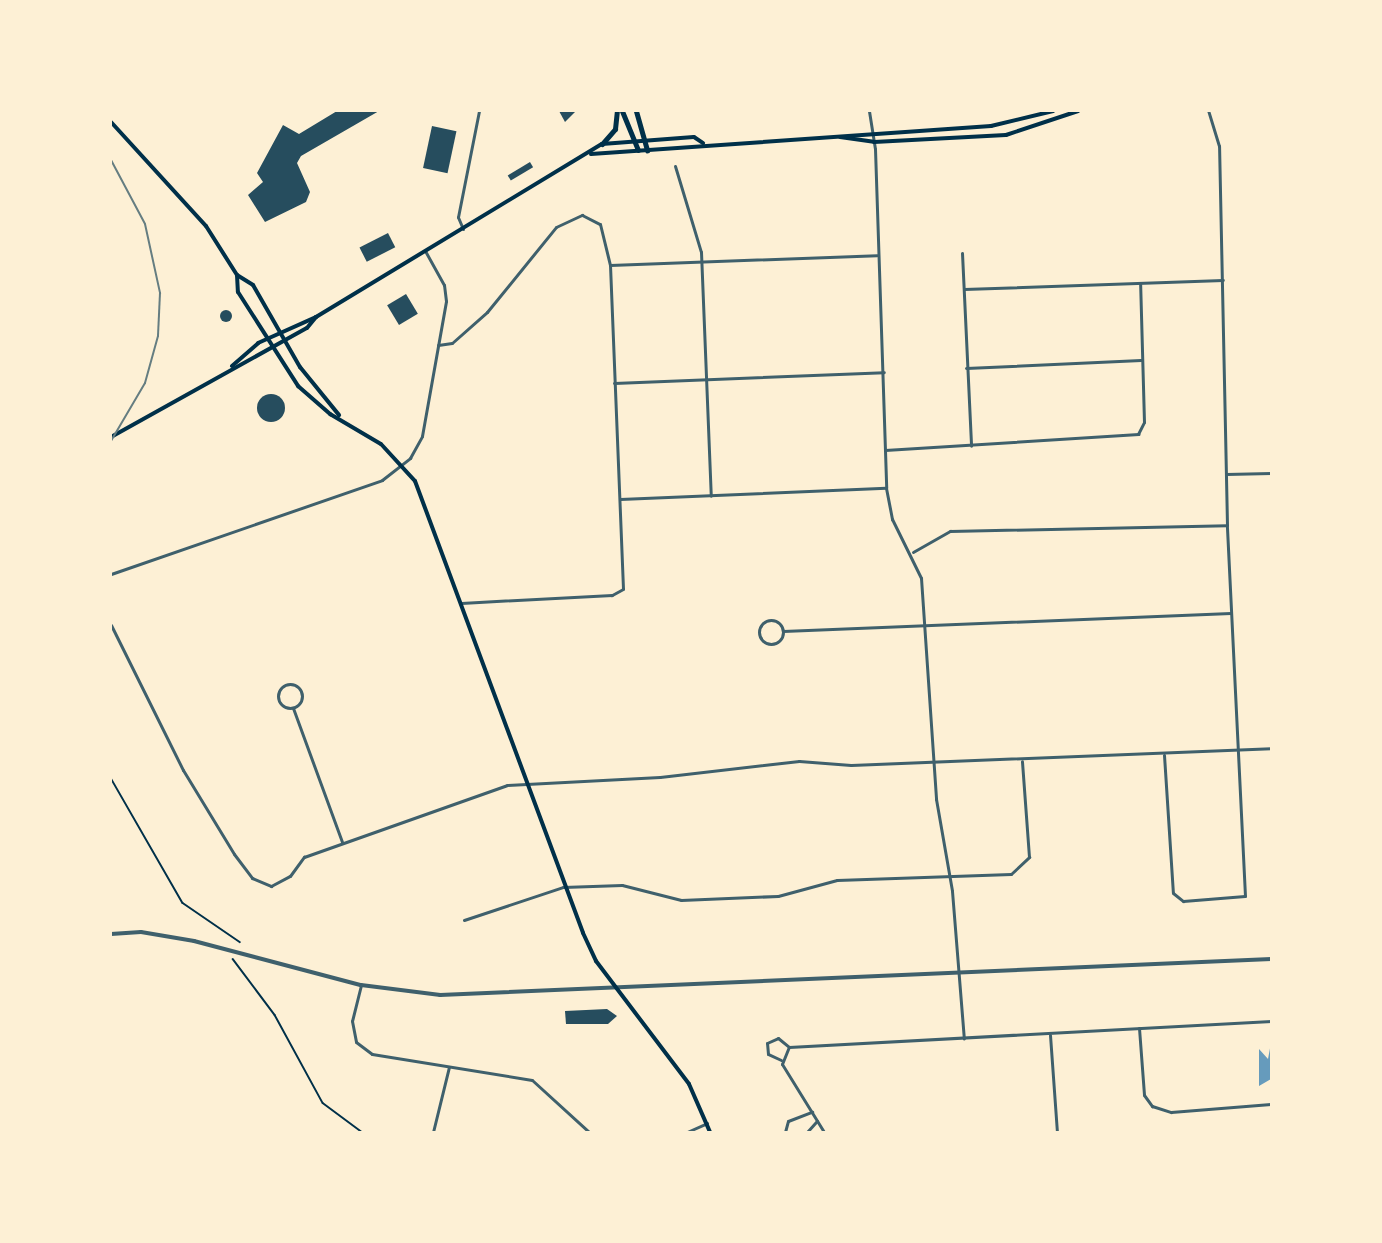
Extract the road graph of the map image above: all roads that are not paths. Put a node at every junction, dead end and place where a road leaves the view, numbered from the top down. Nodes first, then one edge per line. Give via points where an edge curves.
1 (479, 111) edge
2 (617, 111) edge
3 (622, 111) edge
4 (636, 111) edge
5 (868, 111) edge
6 (1053, 111) edge
7 (1078, 111) edge
8 (1208, 111) edge
9 (111, 122) edge
10 (874, 131) junction
11 (840, 137) junction
12 (645, 138) junction
13 (635, 139) junction
14 (874, 142) junction
15 (703, 143) junction
16 (602, 144) junction
17 (638, 150) junction
18 (647, 150) junction
19 (590, 154) junction
20 (675, 166) dead end
21 (464, 229) junction
22 (426, 252) junction
23 (962, 253) dead end
24 (877, 255) junction
25 (701, 262) junction
26 (609, 265) junction
27 (237, 275) junction
28 (1224, 280) junction
29 (1140, 283) junction
30 (964, 289) junction
31 (316, 317) junction
32 (279, 332) junction
33 (266, 339) junction
34 (284, 340) junction
35 (438, 345) junction
36 (271, 348) junction
37 (1142, 360) junction
38 (232, 366) junction
39 (966, 368) junction
40 (884, 372) junction
41 (706, 379) junction
42 (614, 383) junction
43 (339, 416) junction
44 (111, 437) edge
45 (970, 446) junction
46 (885, 450) junction
47 (403, 465) junction
48 (1271, 473) edge
49 (1226, 474) junction
50 (886, 488) junction
51 (711, 496) junction
52 (620, 499) junction
53 (1227, 525) junction
54 (913, 552) junction
55 (111, 574) edge
56 (459, 603) junction
57 (1231, 613) junction
58 (111, 625) edge
59 (922, 625) junction
60 (783, 631) junction
61 (293, 708) junction
62 (1271, 748) edge
63 (1238, 751) junction
64 (1164, 755) junction
65 (1022, 760) junction
66 (933, 763) junction
67 (524, 783) junction
68 (342, 843) junction
69 (950, 876) junction
70 (563, 887) junction
71 (464, 920) dead end
72 (111, 934) edge
73 (1271, 959) edge
74 (958, 972) junction
75 (361, 985) junction
76 (616, 986) junction
77 (1271, 1021) edge
78 (1139, 1028) junction
79 (1050, 1035) junction
80 (964, 1039) junction
81 (789, 1047) junction
82 (780, 1060) junction
83 (449, 1067) junction
84 (1271, 1104) edge
85 (812, 1112) junction
86 (817, 1120) junction
87 (707, 1123) junction
88 (433, 1132) edge
89 (589, 1132) edge
90 (687, 1132) edge
91 (710, 1132) edge
92 (785, 1132) edge
93 (807, 1132) edge
94 (824, 1132) edge
95 (1057, 1132) edge

1 - 21 street via 458,217
2 - 16 highway via 615,129
3 - 13 highway
4 - 12 highway
5 - 10 street
6 - 10 main road via 1011,124
7 - 14 main road via 1006,135
8 - 28 street via 1219,146
9 - 27 main road via 201,220
10 - 11 main road
10 - 14 street
11 - 14 main road
11 - 15 main road
12 - 13 main road
12 - 15 main road via 694,138
12 - 18 highway
13 - 16 main road
13 - 17 highway
14 - 24 street
15 - 18 main road
16 - 19 main road
17 - 18 main road
17 - 19 main road
19 - 21 main road
20 - 25 street via 700,239
21 - 22 main road
22 - 31 main road
22 - 35 street via 446,292
23 - 30 street
24 - 25 street
24 - 40 street
25 - 26 street
25 - 41 street
26 - 35 street via 600,224 582,214 556,227 469,330
26 - 42 street
27 - 32 main road via 253,285
27 - 33 main road via 238,292
28 - 29 street
28 - 49 street
29 - 30 street
29 - 37 street
30 - 39 street
31 - 32 main road
31 - 34 main road
32 - 33 main road
32 - 34 main road
33 - 36 main road
33 - 38 main road
34 - 36 main road
34 - 43 main road
35 - 47 street via 419,445
36 - 38 main road
36 - 43 main road via 311,399
37 - 39 street
37 - 45 street via 1144,422 1138,434
38 - 44 main road
39 - 45 street
40 - 41 street
40 - 46 street
41 - 42 street
41 - 51 street
42 - 52 street
43 - 47 main road
45 - 46 street
46 - 50 street
47 - 55 street via 382,480
47 - 56 main road via 430,510
48 - 49 street
49 - 53 street
50 - 51 street
50 - 54 street via 892,519
51 - 52 street
52 - 56 street via 624,589 612,595
53 - 54 street via 950,531
53 - 57 street
54 - 59 street via 921,578
56 - 67 main road
57 - 59 street
57 - 63 street
58 - 68 street via 183,771 252,879 277,885 304,856
59 - 60 street
59 - 66 street
60 - 60 street via 772,645 758,633 771,620
61 - 61 street via 302,692 287,685 279,698
61 - 68 street
62 - 63 street
63 - 64 street
63 - 64 street via 1248,890 1240,899 1183,901 1173,893
64 - 65 street
65 - 66 street
65 - 69 street via 1027,863 1011,874
66 - 67 street via 799,761 660,777
66 - 69 street
67 - 68 street
67 - 70 main road
69 - 70 street via 837,880 778,896 692,899 622,885
69 - 74 street
70 - 71 street
70 - 76 main road via 596,961
72 - 75 street via 141,932 194,941
73 - 74 street
74 - 76 street
74 - 80 street
75 - 76 street via 440,995
75 - 83 street via 352,1021 356,1042 372,1054
76 - 87 main road via 689,1084
77 - 78 street
78 - 79 street
78 - 84 street via 1144,1095 1152,1106 1171,1112
79 - 80 street
79 - 95 street
80 - 81 street
81 - 82 street
81 - 82 street via 778,1038 767,1043 768,1054
82 - 85 street
83 - 88 street
83 - 89 street via 532,1080
85 - 86 street
85 - 92 street via 788,1121
86 - 93 street
86 - 94 street
87 - 90 street
87 - 91 main road

